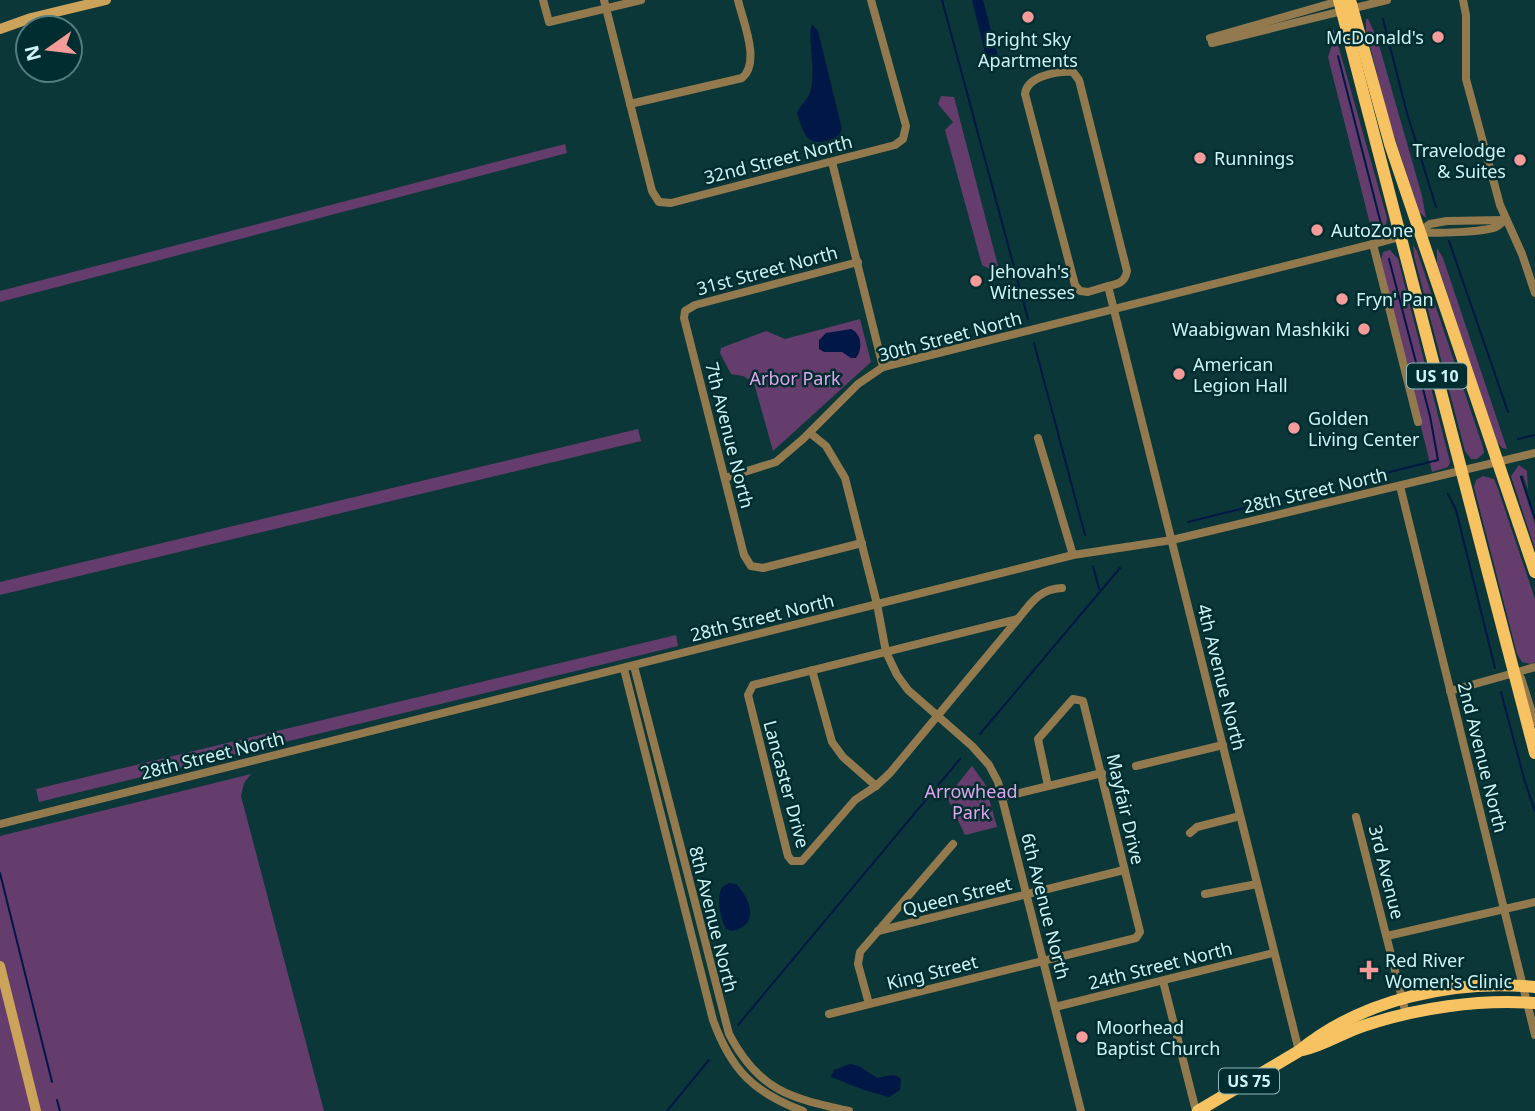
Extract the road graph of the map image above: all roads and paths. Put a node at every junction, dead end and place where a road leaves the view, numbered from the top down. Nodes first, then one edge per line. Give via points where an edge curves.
1 (106, 0) edge
2 (543, 0) edge
3 (641, 0) edge
4 (738, 0) edge
5 (871, 0) edge
6 (1387, 0) edge
7 (1463, 0) edge
8 (605, 4) edge
9 (1344, 4) edge
10 (48, 14) edge
11 (1211, 40) dead end
12 (630, 104) junction
13 (832, 162) junction
14 (1505, 220) junction
15 (1419, 232) junction
16 (1399, 237) junction
17 (1373, 244) junction
18 (858, 262) junction
19 (1108, 286) junction
20 (1535, 293) edge
21 (1115, 310) junction
22 (685, 311) joint
23 (883, 367) junction
24 (1418, 422) dead end
25 (810, 433) junction
26 (1038, 438) dead end
27 (1535, 453) edge
28 (1498, 464) junction
29 (1462, 472) junction
30 (725, 478) junction
31 (1400, 486) junction
32 (1172, 540) junction
33 (862, 543) junction
34 (1073, 555) junction
35 (1535, 572) edge
36 (1062, 588) dead end
37 (877, 604) junction
38 (1017, 619) junction
39 (886, 652) junction
40 (634, 666) junction
41 (1535, 667) edge
42 (624, 669) junction
43 (812, 670) junction
44 (1517, 672) junction
45 (1450, 691) junction
46 (939, 716) junction
47 (1535, 722) edge
48 (1223, 745) junction
49 (1535, 753) edge
50 (1136, 766) dead end
51 (1102, 773) junction
52 (876, 786) junction
53 (1048, 786) junction
54 (1003, 797) junction
55 (1240, 816) junction
56 (1356, 817) dead end
57 (0, 824) edge
58 (1190, 833) dead end
59 (953, 844) dead end
60 (1124, 870) junction
61 (1256, 884) junction
62 (1205, 894) dead end
63 (1027, 895) junction
64 (1535, 902) edge
65 (1504, 909) junction
66 (878, 931) junction
67 (1387, 936) junction
68 (1273, 953) junction
69 (1044, 960) junction
70 (0, 966) edge
71 (1163, 981) junction
72 (1529, 986) edge
73 (1403, 999) junction
74 (1531, 1003) edge
75 (869, 1004) junction
76 (1055, 1007) junction
77 (828, 1014) dead end
78 (1406, 1014) junction
79 (1535, 1035) edge
80 (1299, 1051) junction
81 (752, 1070) junction
82 (742, 1080) junction
83 (36, 1111) edge
84 (803, 1111) edge
85 (849, 1111) edge
86 (1081, 1111) edge
87 (1197, 1111) edge

1 - 10 main road
2 - 8 street via 549,22
3 - 8 street
4 - 12 street via 752,59 750,72 742,78
5 - 13 street, 32nd Street North via 906,126 903,139
6 - 9 street
7 - 14 street via 1466,79
8 - 12 street
9 - 11 street
9 - 15 main road, US 10
9 - 16 main road, US 10
12 - 13 street, 32nd Street North via 652,191 659,202 671,203
13 - 18 street
14 - 15 street, 30th Street North via 1496,227 1474,231
14 - 20 street
15 - 16 street, 30th Street North
15 - 28 main road, US 10
16 - 17 street, 30th Street North
16 - 29 main road, US 10
17 - 21 street, 30th Street North
17 - 24 street
18 - 22 street, 31st Street North
18 - 23 street
19 - 19 street via 1088,292 1075,285 1025,94 1032,80 1065,72 1073,72 1079,80 1127,271 1120,283
19 - 21 street, 4th Avenue North
21 - 23 street, 30th Street North
21 - 32 street, 4th Avenue North
22 - 30 street, 7th Avenue North
23 - 25 street, 30th Street North via 858,384
25 - 30 street, 30th Street North via 776,462
25 - 33 street, 6th Avenue North via 826,446 845,478
26 - 34 street
27 - 28 street, 28th Street North
28 - 29 street, 28th Street North
28 - 35 main road, US 10
29 - 31 street, 28th Street North
29 - 44 main road, US 10
30 - 33 street, 7th Avenue North via 744,555 751,566 763,568
31 - 32 street, 28th Street North
31 - 45 street, 2nd Avenue North
32 - 34 street, 28th Street North
32 - 48 street, 4th Avenue North
33 - 37 street, 6th Avenue North
34 - 37 street, 28th Street North
36 - 38 street, Lancaster Drive via 1049,588
37 - 39 street, 6th Avenue North
37 - 40 street, 28th Street North
38 - 39 street, Lancaster Drive
38 - 46 street, Lancaster Drive
39 - 43 street, Lancaster Drive
39 - 46 street, 6th Avenue North via 908,690
40 - 42 street, 28th Street North
40 - 81 street, 8th Avenue North via 723,1017 738,1052
41 - 44 street
42 - 57 street, 28th Street North
42 - 82 street, 8th Avenue North via 713,1020
43 - 52 street via 832,743
43 - 52 street, Lancaster Drive via 753,685 748,695 792,861 802,861 855,800
44 - 45 street
44 - 47 street
44 - 49 main road, US 10
45 - 65 street, 2nd Avenue North
46 - 52 street, Lancaster Drive
46 - 54 street, 6th Avenue North via 989,765
48 - 50 street
48 - 55 street, 4th Avenue North
51 - 53 street
51 - 53 street, Mayfair Drive via 1083,701 1073,699 1038,739
51 - 60 street, Mayfair Drive
53 - 54 street
54 - 63 street, 6th Avenue North
55 - 58 street
55 - 61 street, 4th Avenue North
56 - 67 street, 3rd Avenue
59 - 66 street
60 - 63 street, Queen Street
60 - 69 street, Mayfair Drive via 1140,932 1136,938
61 - 62 street
61 - 68 street, 4th Avenue North
63 - 66 street, Queen Street
63 - 69 street, 6th Avenue North
64 - 65 street
65 - 67 street
65 - 72 street, 2nd Avenue North
66 - 75 street via 858,957
67 - 73 street, 3rd Avenue
68 - 71 street, 24th Street North
68 - 80 street, 4th Avenue North
69 - 75 street, King Street
69 - 76 street, 6th Avenue North
70 - 83 main road
71 - 76 street, 24th Street North
71 - 87 street
72 - 73 main road, US 75 via 1474,985
72 - 74 street, 2nd Avenue North
73 - 78 street, 3rd Avenue
73 - 80 main road, US 75 via 1355,1017
74 - 78 main road, US 75 via 1477,1003
74 - 79 street, 2nd Avenue North
75 - 77 street, King Street
76 - 86 street, 6th Avenue North
78 - 80 main road, US 75
80 - 87 main road, US 75
81 - 82 street
81 - 85 street, 8th Avenue North via 788,1094
82 - 84 street, 8th Avenue North

